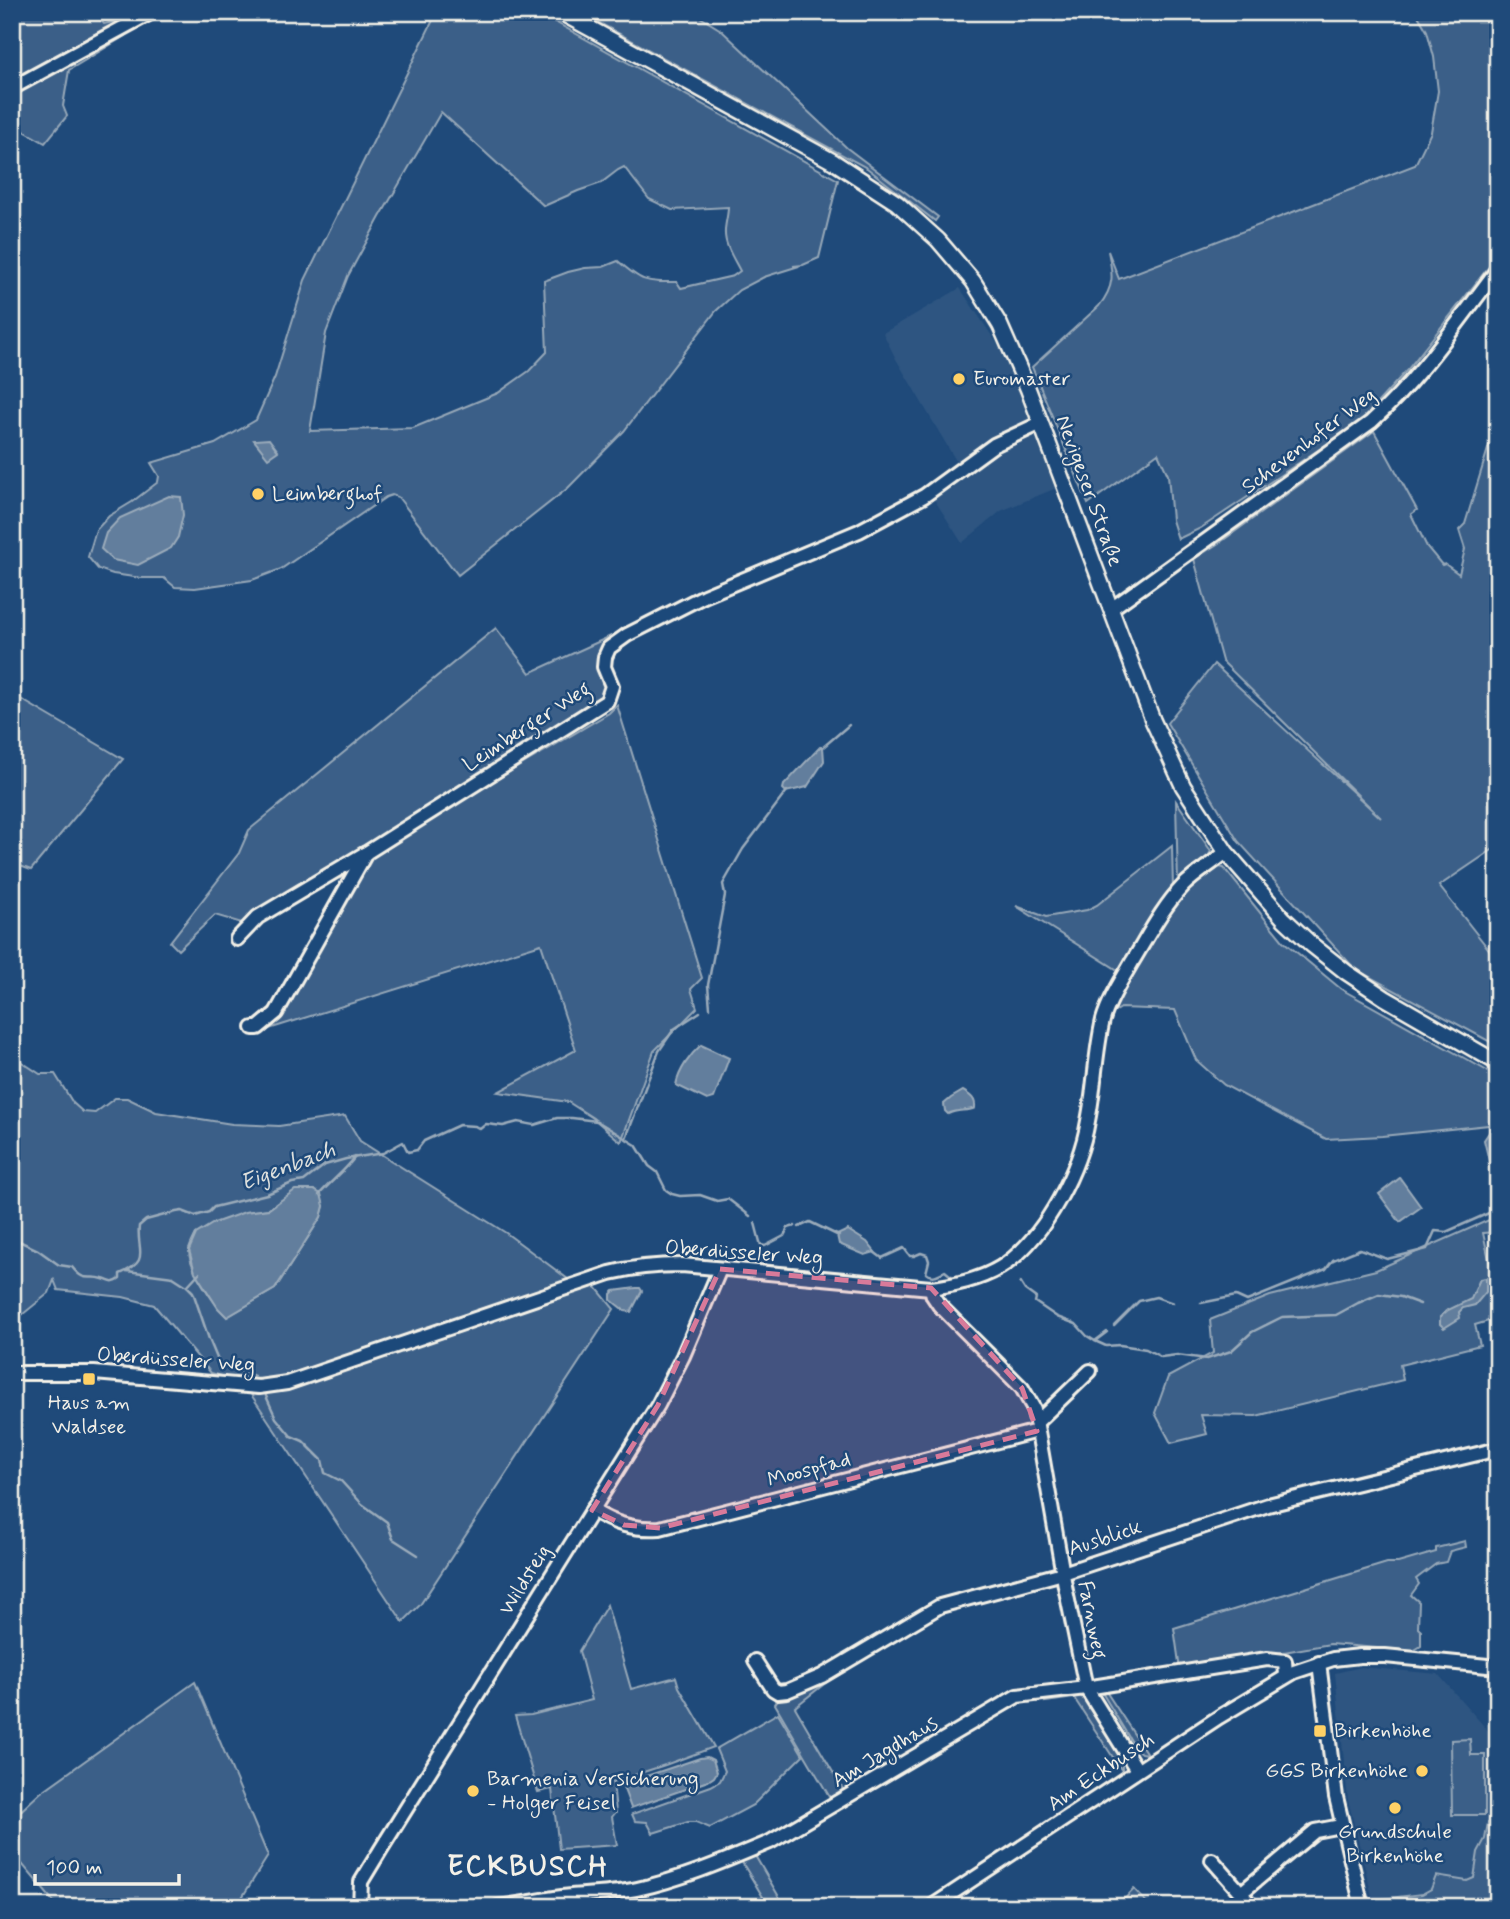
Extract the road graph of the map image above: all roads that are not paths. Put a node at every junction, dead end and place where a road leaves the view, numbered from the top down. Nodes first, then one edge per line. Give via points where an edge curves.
1 (152, 12) edge
2 (560, 12) edge
3 (12, 88) edge
4 (1498, 269) edge
5 (1041, 423) junction
6 (1111, 609) junction
7 (1226, 852) junction
8 (366, 853) junction
9 (237, 939) dead end
10 (253, 1028) dead end
11 (1498, 1063) edge
12 (720, 1269) junction
13 (931, 1288) junction
14 (1090, 1371) dead end
15 (12, 1373) edge
16 (1037, 1427) junction
17 (1498, 1449) edge
18 (592, 1510) junction
19 (1063, 1573) junction
20 (755, 1661) dead end
21 (1319, 1663) junction
22 (1495, 1669) edge
23 (1290, 1673) junction
24 (1086, 1688) junction
25 (1137, 1770) junction
26 (1341, 1826) junction
27 (1212, 1860) dead end
28 (1241, 1893) junction
29 (360, 1907) edge
30 (498, 1907) edge
31 (931, 1907) edge
32 (1252, 1907) edge
33 (1362, 1907) edge

1 - 3 street
2 - 5 main road, Nevigeser Straße via 834,162 919,221 973,281 1000,325
4 - 6 street, Schevenhofer Weg via 1413,379 1371,422
5 - 6 main road, Nevigeser Straße
5 - 8 street, Leimberger Weg via 994,445 924,496 859,531 704,596 627,635 609,648 605,657 612,686 607,701
6 - 7 main road, Nevigeser Straße via 1183,786
7 - 11 main road, Nevigeser Straße via 1284,919 1346,972
7 - 13 street, Oberdüsseler Weg via 1191,878 1167,905 1108,1006 1079,1157 1042,1226 995,1270
8 - 9 street via 258,917
8 - 10 street, Leimberger Weg via 276,1013
12 - 13 street, Oberdüsseler Weg
12 - 15 street, Oberdüsseler Weg via 657,1265 610,1273 315,1374 259,1387 94,1373
12 - 18 street, Wildsteig via 658,1405
13 - 16 street, Farnweg via 939,1305 1022,1388 1034,1409
14 - 16 street
16 - 18 street, Moospfad via 660,1528 624,1525
16 - 19 street, Farnweg
17 - 19 street, Ausblick via 1268,1505
18 - 29 street, Wildsteig via 380,1849 362,1882
19 - 20 street, Ausblick via 940,1606 822,1676 787,1691 773,1689
19 - 24 street, Farnweg
21 - 22 street via 1372,1656
21 - 23 street
21 - 26 street
23 - 24 street, Am Jagdhaus via 1285,1661 1267,1659
23 - 25 street, Am Eckbusch
24 - 25 street, Farnweg
24 - 30 street, Am Jagdhaus via 1017,1696 770,1842 704,1869 631,1890
25 - 31 street, Am Eckbusch
26 - 28 street via 1315,1831
26 - 33 street
27 - 28 street
28 - 32 street

